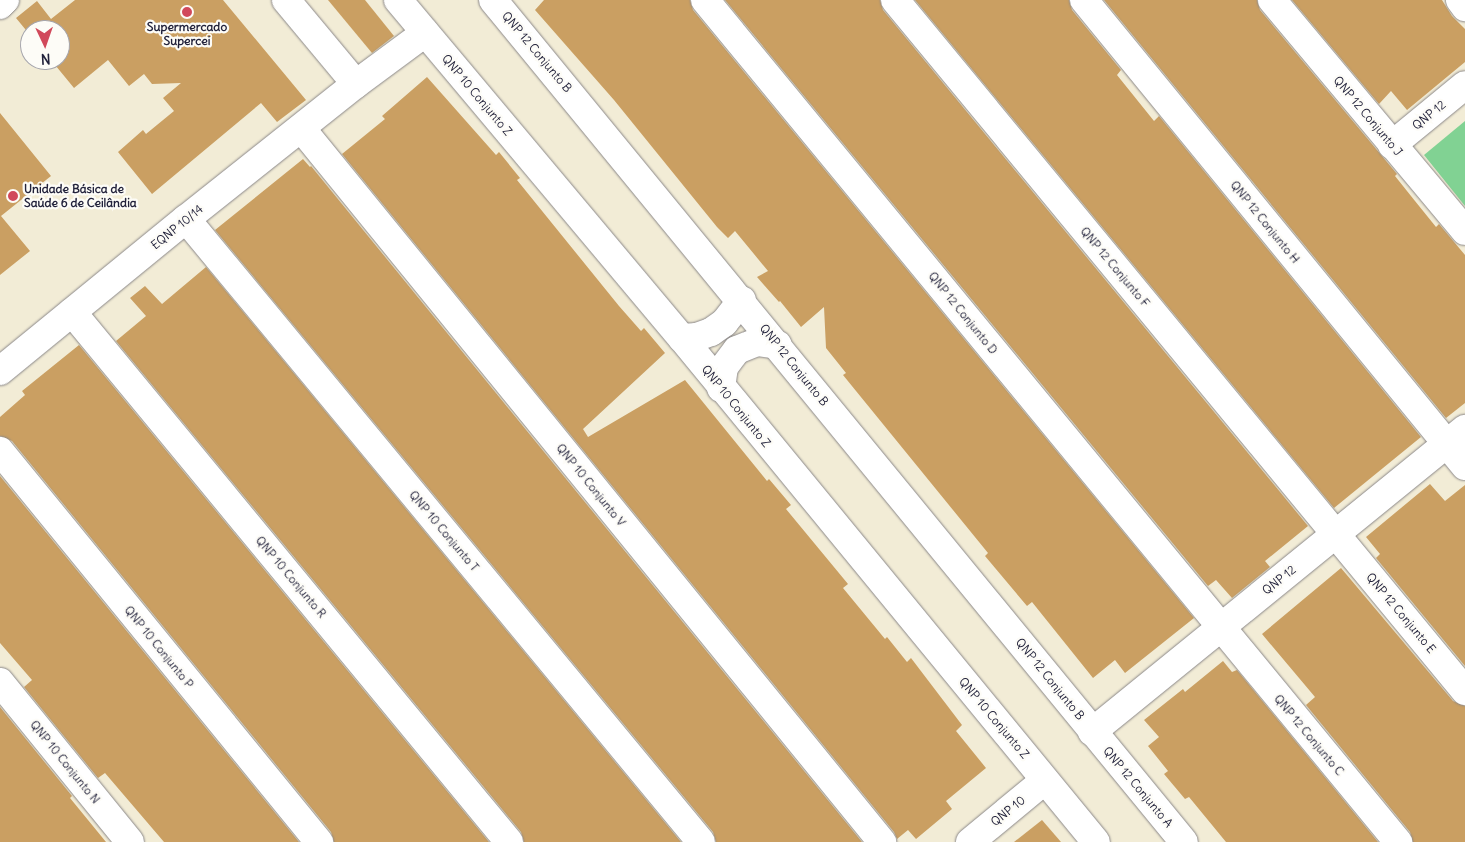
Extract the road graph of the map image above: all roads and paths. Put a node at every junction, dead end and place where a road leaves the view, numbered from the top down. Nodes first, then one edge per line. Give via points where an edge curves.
1 (5, 0) edge
2 (286, 0) edge
3 (398, 0) edge
4 (494, 0) edge
5 (705, 0) edge
6 (895, 0) edge
7 (1084, 0) edge
8 (1272, 0) edge
9 (1460, 0) edge
10 (0, 5) edge
11 (1465, 7) edge
12 (425, 33) junction
13 (356, 84) junction
14 (1465, 85) edge
15 (301, 128) junction
16 (1392, 145) junction
17 (186, 219) junction
18 (1465, 231) edge
19 (742, 300) junction
20 (72, 312) junction
21 (682, 338) junction
22 (778, 345) junction
23 (0, 372) edge
24 (721, 388) junction
25 (1456, 437) edge
26 (0, 451) edge
27 (1465, 466) edge
28 (1336, 535) junction
29 (1220, 627) junction
30 (0, 682) edge
31 (1465, 691) edge
32 (1092, 732) junction
33 (1045, 780) junction
34 (130, 842) edge
35 (319, 842) edge
36 (510, 842) edge
37 (701, 842) edge
38 (882, 842) edge
39 (970, 842) edge
40 (1096, 842) edge
41 (1184, 842) edge
42 (1398, 842) edge

1 - 10 street
2 - 13 street
3 - 12 street, QNP 10 Conjunto Z
4 - 19 street, QNP 12 Conjunto B
5 - 29 street, QNP 12 Conjunto D
6 - 28 street, QNP 12 Conjunto F
7 - 25 street, QNP 12 Conjunto H
8 - 16 street, QNP 12 Conjunto J
9 - 11 street
12 - 13 street, EQNP 10/14
12 - 21 street, QNP 10 Conjunto Z
13 - 15 street, EQNP 10/14
14 - 16 street, QNP 12
15 - 17 street, EQNP 10/14
15 - 38 street, QNP 10 Conjunto V
16 - 18 street, QNP 12 Conjunto J
17 - 20 street, EQNP 10/14
17 - 37 street, QNP 10 Conjunto T
19 - 21 street via 734,313 711,332
19 - 22 street, QNP 12 Conjunto B
20 - 23 street, EQNP 10/14
20 - 36 street, QNP 10 Conjunto R
21 - 24 street, QNP 10 Conjunto Z
22 - 24 street via 757,342 737,350 724,367
22 - 32 street, QNP 12 Conjunto B
24 - 33 street, QNP 10 Conjunto Z
25 - 27 street, QNP 12 Conjunto H
25 - 28 street, QNP 12
26 - 35 street, QNP 10 Conjunto P
28 - 29 street, QNP 12
28 - 31 street, QNP 12 Conjunto E
29 - 32 street, QNP 12
29 - 42 street, QNP 12 Conjunto C
30 - 34 street, QNP 10 Conjunto N
32 - 41 street, QNP 12 Conjunto A
33 - 39 street, QNP 10
33 - 40 street, QNP 10 Conjunto Z

